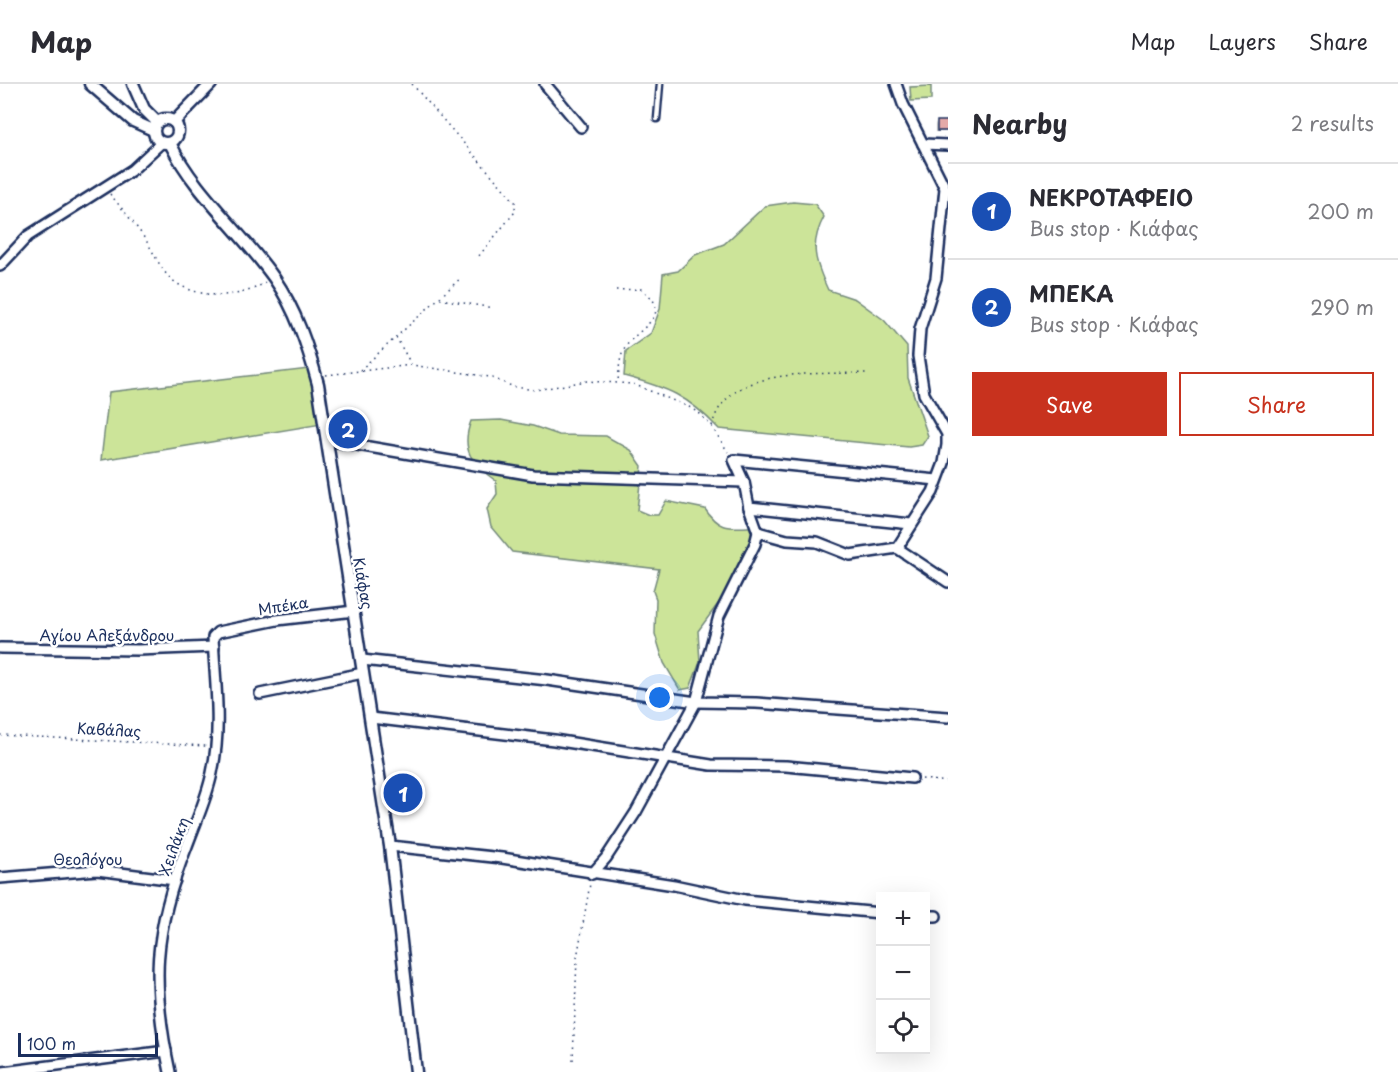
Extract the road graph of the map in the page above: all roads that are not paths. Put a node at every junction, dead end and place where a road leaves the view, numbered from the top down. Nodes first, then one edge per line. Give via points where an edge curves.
1 (90, 84) edge
2 (133, 84) edge
3 (212, 84) edge
4 (545, 84) edge
5 (660, 84) edge
6 (896, 84) edge
7 (657, 119) dead end
8 (174, 122) junction
9 (155, 126) junction
10 (582, 127) dead end
11 (166, 143) junction
12 (923, 144) junction
13 (948, 145) edge
14 (0, 266) edge
15 (328, 440) junction
16 (938, 480) junction
17 (744, 482) junction
18 (749, 507) junction
19 (911, 524) junction
20 (758, 532) junction
21 (897, 548) junction
22 (948, 582) edge
23 (354, 611) junction
24 (218, 632) joint
25 (214, 647) junction
26 (0, 648) edge
27 (362, 660) junction
28 (363, 673) junction
29 (260, 694) dead end
30 (696, 702) junction
31 (948, 717) edge
32 (371, 718) junction
33 (667, 759) junction
34 (912, 778) road end
35 (390, 846) junction
36 (592, 874) junction
37 (0, 878) edge
38 (176, 880) junction
39 (876, 913) edge
40 (930, 916) edge
41 (936, 916) dead end
42 (166, 1051) junction
43 (3, 1072) edge
44 (171, 1072) edge
45 (416, 1072) edge

1 - 9 street via 133,121
2 - 9 street
3 - 8 street
4 - 10 street
5 - 7 lane
6 - 12 street
8 - 9 street via 165,119
8 - 11 street via 178,133
9 - 11 street via 154,135
11 - 14 street via 132,170 28,236
11 - 15 street, Κιάφας via 273,276 293,309 316,377
12 - 13 street
12 - 16 street via 941,177 946,199 936,278 919,342 924,394 947,434
15 - 17 street via 533,475
15 - 23 street, Κιάφας
16 - 17 street via 734,460
16 - 19 street
17 - 18 street
18 - 19 street
18 - 20 street
19 - 21 street
20 - 21 street via 787,540 817,542 850,555
20 - 30 street via 719,616
21 - 22 street
23 - 24 street, Μπέκα
23 - 27 street, Κιάφας
24 - 25 street, Χειλάκη via 213,637
25 - 26 street, Αγίου Αλεξάνδρου
25 - 38 street, Χειλάκη via 218,683 212,772
27 - 28 street, Κιάφας
27 - 30 street via 547,680
28 - 29 street
28 - 32 street, Κιάφας
30 - 31 street
30 - 33 street
32 - 33 street via 554,740
32 - 35 street, Κιάφας
33 - 34 street
33 - 36 street
35 - 36 street via 502,858
35 - 45 street, Κιάφας
36 - 39 street via 745,900
37 - 38 street, Θεολόγου via 97,870
38 - 42 street, Χειλάκη via 159,940 156,967
40 - 41 street
42 - 43 street
42 - 44 street, Χειλάκη

